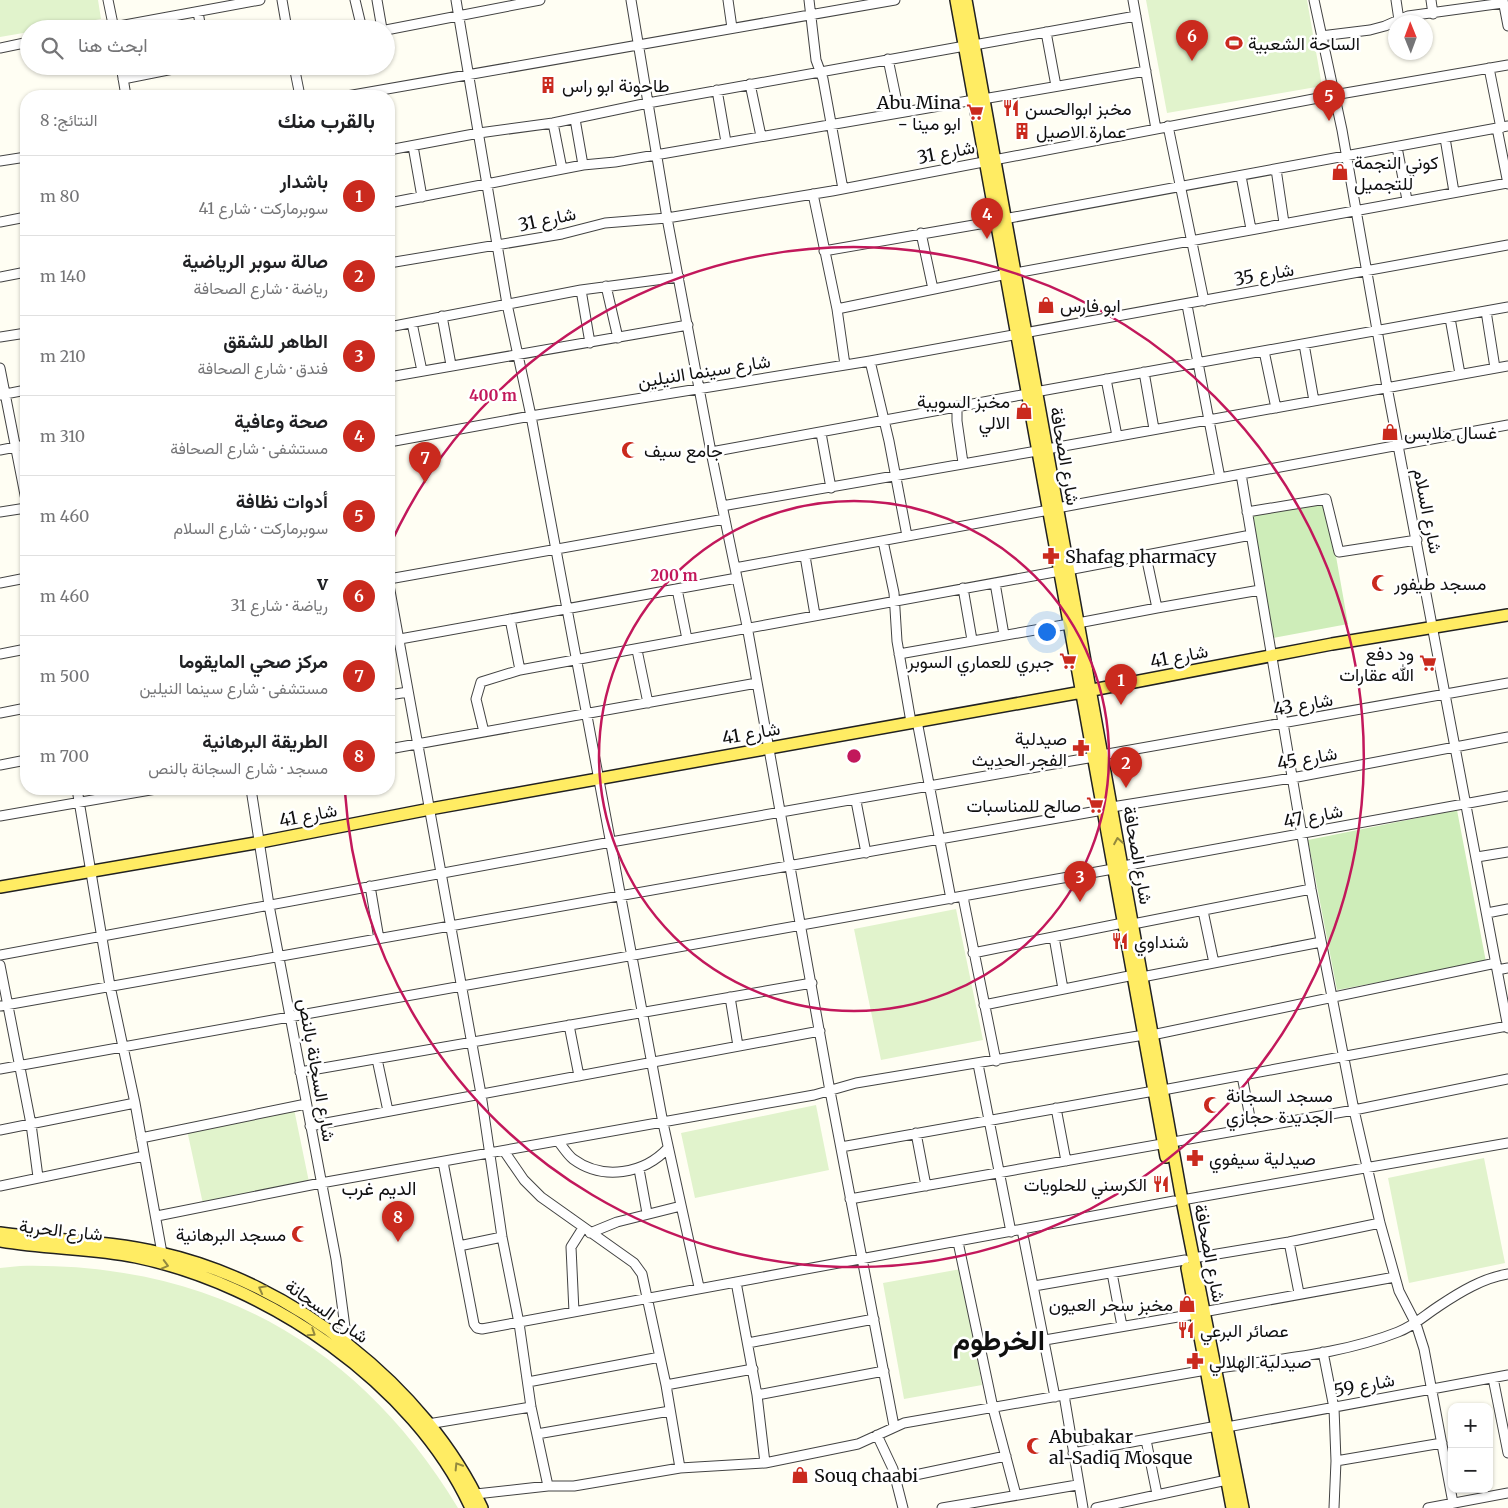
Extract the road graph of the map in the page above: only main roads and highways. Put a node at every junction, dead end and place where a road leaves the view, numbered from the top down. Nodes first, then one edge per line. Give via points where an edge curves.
1 (956, 0) edge
2 (966, 0) edge
3 (969, 45) junction
4 (1508, 615) edge
5 (1086, 691) junction
6 (0, 887) edge
7 (0, 1233) edge
8 (0, 1241) edge
9 (117, 1249) junction
10 (1222, 1427) junction
11 (471, 1508) edge
12 (482, 1508) edge
13 (1232, 1508) edge
14 (1243, 1508) edge

1 - 3 main road, شارع الصحافة
2 - 3 main road, شارع الصحافة
3 - 5 main road, شارع الصحافة
4 - 5 main road, شارع 41
5 - 6 main road, شارع 41
5 - 10 main road, شارع الصحافة
7 - 9 main road, شارع الحرية
8 - 9 main road, شارع الحرية
9 -> 11 main road, شارع السجانة via 234,1288 280,1313 347,1358 419,1429 438,1453
12 -> 9 main road, شارع السجانة via 446,1447 428,1424 349,1344 288,1303 251,1283 162,1253
10 - 13 main road, شارع الصحافة
10 - 14 main road, شارع الصحافة

